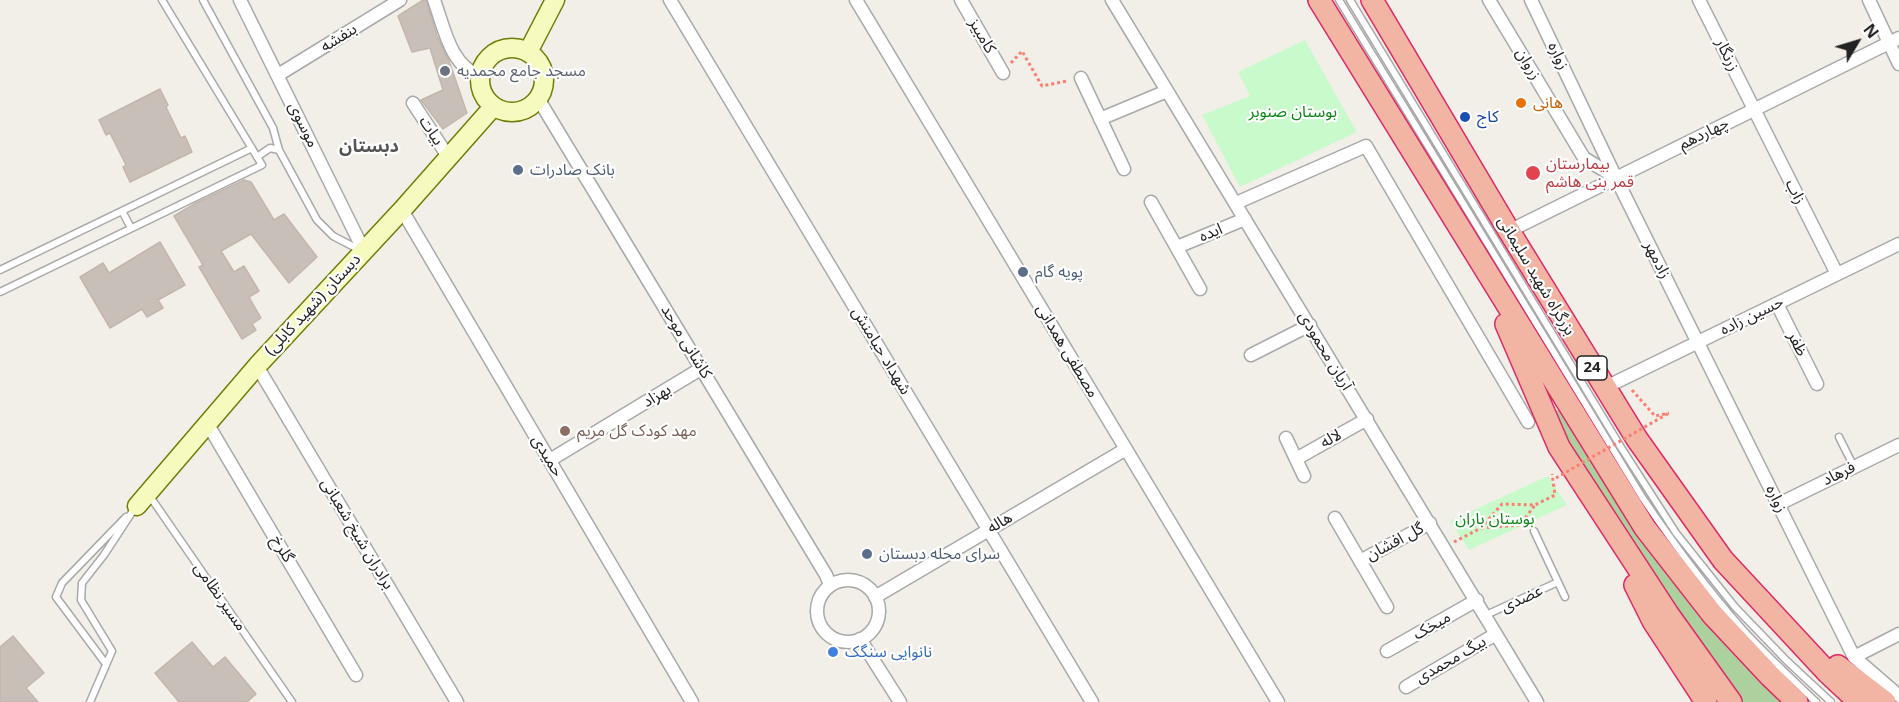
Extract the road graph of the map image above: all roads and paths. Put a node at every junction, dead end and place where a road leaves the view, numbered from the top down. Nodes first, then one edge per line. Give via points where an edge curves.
1 (162, 0) edge
2 (203, 0) edge
3 (256, 0) edge
4 (400, 0) edge
5 (434, 0) edge
6 (670, 0) edge
7 (856, 0) edge
8 (961, 0) edge
9 (1112, 0) edge
10 (1319, 0) edge
11 (1339, 0) edge
12 (1350, 0) edge
13 (1372, 0) edge
14 (1490, 0) edge
15 (1531, 0) edge
16 (1699, 0) edge
17 (1869, 0) edge
18 (554, 1) edge
19 (242, 3) edge
20 (1894, 41) edge
21 (528, 52) junction
22 (1899, 64) edge
23 (1003, 73) joint
24 (278, 75) junction
25 (480, 76) junction
26 (1081, 78) joint
27 (1167, 91) junction
28 (539, 100) junction
29 (413, 103) dead end
30 (493, 107) junction
31 (1754, 110) junction
32 (1100, 119) junction
33 (252, 148) junction
34 (279, 150) junction
35 (257, 157) junction
36 (448, 158) junction
37 (1124, 169) dead end
38 (1616, 178) junction
39 (1151, 202) dead end
40 (1236, 204) junction
41 (402, 210) junction
42 (122, 211) junction
43 (1245, 219) junction
44 (131, 228) junction
45 (1509, 231) junction
46 (1899, 244) edge
47 (1177, 246) junction
48 (364, 252) junction
49 (1474, 252) junction
50 (0, 270) edge
51 (1837, 274) junction
52 (1200, 289) dead end
53 (0, 292) edge
54 (1777, 304) junction
55 (1310, 325) junction
56 (1698, 343) junction
57 (1251, 355) dead end
58 (257, 366) junction
59 (702, 368) junction
60 (1614, 384) junction
61 (1817, 384) dead end
62 (1367, 419) junction
63 (1528, 422) dead end
64 (207, 423) junction
65 (1839, 437) dead end
66 (1286, 438) dead end
67 (1899, 445) edge
68 (1126, 449) junction
69 (1296, 459) junction
70 (550, 460) junction
71 (1854, 467) junction
72 (1304, 476) dead end
73 (1585, 485) junction
74 (142, 499) junction
75 (1536, 504) junction
76 (1779, 504) junction
77 (1335, 518) dead end
78 (1430, 523) junction
79 (1481, 528) junction
80 (988, 530) junction
81 (1534, 531) dead end
82 (1445, 547) junction
83 (1360, 561) junction
84 (1558, 582) junction
85 (830, 585) junction
86 (875, 597) junction
87 (1565, 597) dead end
88 (1477, 600) junction
89 (1387, 607) dead end
90 (1486, 615) junction
91 (1779, 622) junction
92 (1497, 634) junction
93 (1899, 634) edge
94 (860, 639) junction
95 (1387, 651) dead end
96 (1854, 657) junction
97 (106, 664) junction
98 (356, 675) dead end
99 (1406, 687) dead end
100 (1899, 696) edge
101 (90, 702) edge
102 (292, 702) edge
103 (457, 702) edge
104 (692, 702) edge
105 (900, 702) edge
106 (1092, 702) edge
107 (1278, 702) edge
108 (1537, 702) edge
109 (1706, 702) edge
110 (1731, 702) edge
111 (1797, 702) edge
112 (1816, 702) edge
113 (1831, 702) edge
114 (1859, 702) edge
115 (1885, 702) edge

1 - 33 lane
2 - 34 lane via 273,129
3 - 19 street
4 - 24 street, بنفشه
5 - 25 street via 457,60 470,73
6 - 80 street, شهداد حیامنش
7 - 68 street, مصطفی همدانی
8 - 23 street, کامبیز
9 - 27 street, آریان محمودی
10 - 49 highway, 24
11 - 112 lane via 1648,506 1742,629
12 - 113 lane via 1671,525 1735,607
13 - 45 highway, بزرگراه شهید سلیمانی / 24
14 - 38 street, زروان via 1584,158
15 - 38 street, زواره
16 - 31 street, زرنگار
17 - 20 street
18 - 21 main road
19 - 24 street, موسوی
20 - 22 street
20 - 31 street, چهاردهم
21 - 25 main road via 500,50 486,62
21 - 28 main road via 544,75 545,86
23 - 26 path via 1022,51 1042,86
24 - 48 street, موسوی
25 - 30 main road via 482,91
26 - 32 street
27 - 32 street
27 - 40 street, آریان محمودی
28 - 30 main road via 516,112
28 - 59 street, کاشانی موحد
29 - 36 street, بیات
30 - 36 main road, دبستان (شهید کابلی)
31 - 38 street, چهاردهم
31 - 51 street, زاب
32 - 37 street
33 - 35 lane
33 - 42 lane
34 - 35 lane via 270,148
34 - 48 lane via 317,220 333,236
35 - 44 lane via 262,165
36 - 41 main road, دبستان (شهید کابلی)
38 - 45 street, چهاردهم
38 - 56 street, زادمهر
39 - 47 street, ایده
40 - 43 street, آریان محمودی
40 - 63 street via 1366,146
41 - 48 main road, دبستان (شهید کابلی)
41 - 70 street, حمیدی
42 - 44 lane
42 - 50 lane
43 - 47 street, ایده
43 - 55 street, آریان محمودی
44 - 53 lane
45 - 60 highway, بزرگراه شهید سلیمانی / 24
46 - 51 street, حسین زاده
47 - 52 street, ایده
48 - 58 main road, دبستان (شهید کابلی)
49 - 73 highway via 1559,447
49 - 111 highway, 24 via 1645,528 1712,614
51 - 54 street, حسین زاده
54 - 56 street, حسین زاده
54 - 61 street, ظفر
55 - 57 street
55 - 62 street, آریان محمودی
56 - 60 street, حسین زاده
56 - 76 street, زواره
58 - 64 main road, دبستان (شهید کابلی)
58 - 103 street, برادران شیخ شعبانی
59 - 70 street, بهزاد
59 - 85 street, کاشانی موحد
60 - 75 path, bridge via 1655,416 1669,413 1556,478 1552,474 1555,495
60 - 91 highway, بزرگراه شهید سلیمانی / 24 via 1637,439 1723,560
62 - 69 street, لاله
62 - 78 street, آریان محمودی
64 - 74 main road, دبستان (شهید کابلی)
64 - 98 street, گلرخ
65 - 71 lane
66 - 69 street
67 - 71 street, فرهاد
68 - 80 street, هاله
68 - 107 street, مصطفی همدانی
69 - 72 street
70 - 104 street, حمیدی
71 - 76 street, فرهاد
73 - 109 highway via 1653,621
73 - 110 highway via 1668,615
74 - 97 lane via 82,583 81,600 112,651
74 - 97 lane via 62,583 56,597
74 - 102 lane, مسیر نظامی
75 - 79 path via 1520,525
75 - 79 path via 1502,504
76 - 96 street, زواره
77 - 83 street, گل افشان
78 - 82 street, آریان محمودی
78 - 83 street, گل افشان
79 - 82 path
80 - 86 street, هاله
80 - 106 street, شهداد حیامنش
81 - 84 lane
82 - 88 street, آریان محمودی
83 - 89 street, گل افشان
84 - 87 lane
84 - 90 lane, عضدی
85 - 86 street via 850,580 869,588
85 - 94 street via 818,602 819,622 824,631 840,641
86 - 94 street via 875,626
88 - 90 street, آریان محمودی
88 - 95 street, میخک
90 - 92 street, آریان محمودی
91 - 114 highway, بزرگراه شهید سلیمانی / 24
91 - 115 highway
92 - 99 street, بیگ محمدی
92 - 108 street, آریان محمودی
93 - 96 street
94 - 105 street
96 - 100 street
97 - 101 lane

